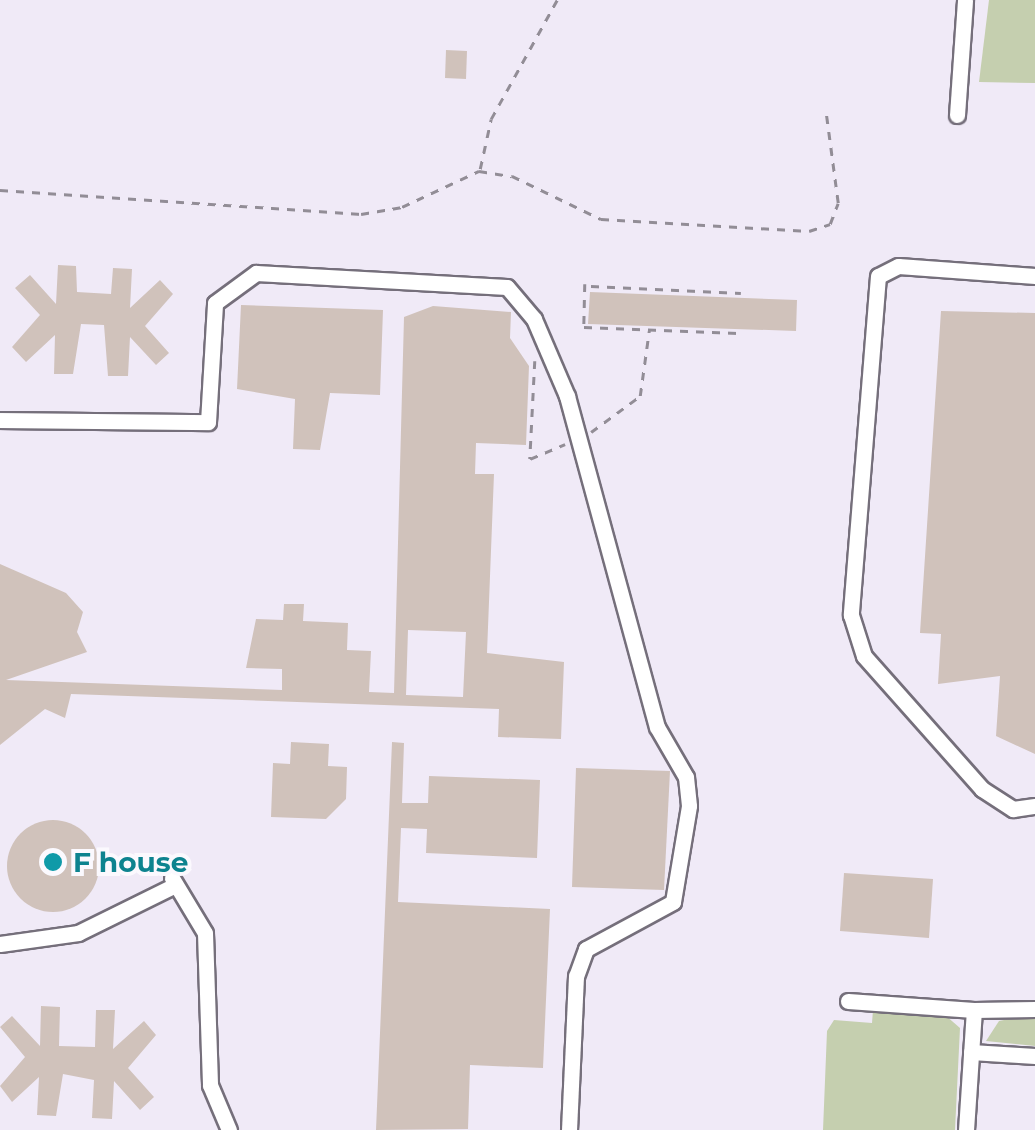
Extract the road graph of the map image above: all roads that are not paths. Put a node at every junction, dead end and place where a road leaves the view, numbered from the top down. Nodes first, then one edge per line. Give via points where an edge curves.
1 (965, 0) edge
2 (957, 115) dead end
3 (1035, 276) edge
4 (0, 420) edge
5 (1035, 806) edge
6 (0, 944) edge
7 (848, 1001) dead end
8 (1035, 1008) edge
9 (974, 1010) junction
10 (971, 1052) junction
11 (1035, 1056) edge
12 (229, 1130) edge
13 (569, 1130) edge
14 (966, 1130) edge

1 - 2 lane
3 - 5 lane via 898,266 878,276 851,615 864,656 982,790 1013,809
4 - 13 lane via 208,422 215,303 236,279 256,273 507,287 534,319 567,396 657,726 686,777 690,806 673,902 586,949 576,976
6 - 12 lane via 78,933 171,882 200,914 205,933 210,1085
7 - 9 lane
8 - 9 lane
9 - 10 lane
10 - 11 lane
10 - 14 lane

